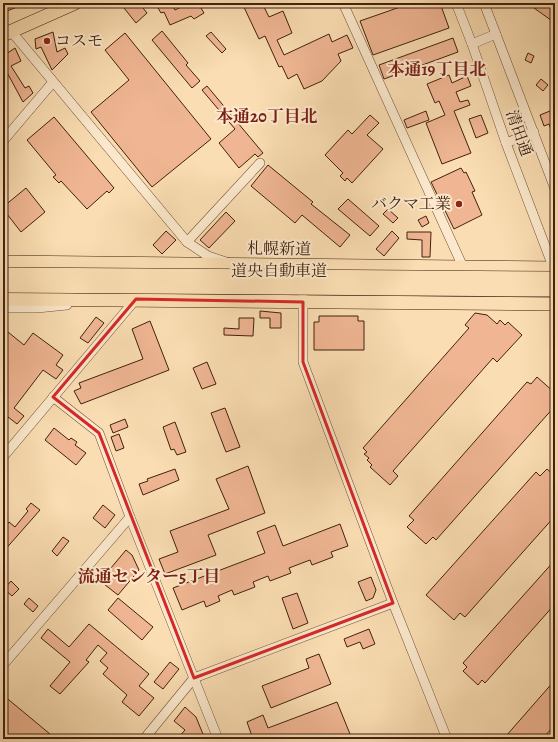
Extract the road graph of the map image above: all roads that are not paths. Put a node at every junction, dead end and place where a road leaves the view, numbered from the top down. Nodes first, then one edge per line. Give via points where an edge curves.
1 (75, 3) edge
2 (343, 3) edge
3 (456, 3) edge
4 (484, 3) edge
5 (7, 33) edge
6 (496, 34) junction
7 (472, 44) junction
8 (53, 82) junction
9 (534, 132) junction
10 (3, 142) edge
11 (506, 143) junction
12 (260, 163) dead end
13 (554, 185) edge
14 (187, 242) junction
15 (3, 262) edge
16 (236, 265) junction
17 (304, 266) junction
18 (463, 267) junction
19 (555, 271) edge
20 (3, 274) edge
21 (3, 286) edge
22 (555, 290) edge
23 (3, 299) edge
24 (136, 299) junction
25 (108, 300) junction
26 (303, 302) junction
27 (555, 304) edge
28 (3, 308) edge
29 (53, 397) junction
30 (3, 457) edge
31 (130, 517) junction
32 (393, 603) junction
33 (3, 665) edge
34 (194, 678) junction
35 (144, 739) edge
36 (218, 739) edge
37 (447, 739) edge

1 - 5 highway
2 - 18 street
3 - 7 street, 清田通
4 - 6 street, 清田通
5 - 8 street
6 - 7 street
6 - 9 street, 清田通
7 - 11 street, 清田通
8 - 10 street
8 - 14 street
9 - 11 street
9 - 13 street, 清田通
11 - 19 street, 清田通
12 - 14 street
14 - 16 street via 208,256
15 - 16 highway, 札幌新道
16 - 17 highway, 札幌新道
17 - 18 highway, 札幌新道
17 - 26 street
18 - 19 highway, 札幌新道
19 - 20 highway, 道央自動車道, bridge
21 - 22 highway, 道央自動車道, bridge
23 - 25 highway
24 - 25 highway
24 - 26 highway
24 - 29 street
25 - 28 street via 37,308
26 - 27 highway
26 - 32 street via 303,362
29 - 30 street
29 - 31 street via 99,433
31 - 33 street
31 - 34 street
32 - 34 street
32 - 37 street
34 - 35 street
34 - 36 street

